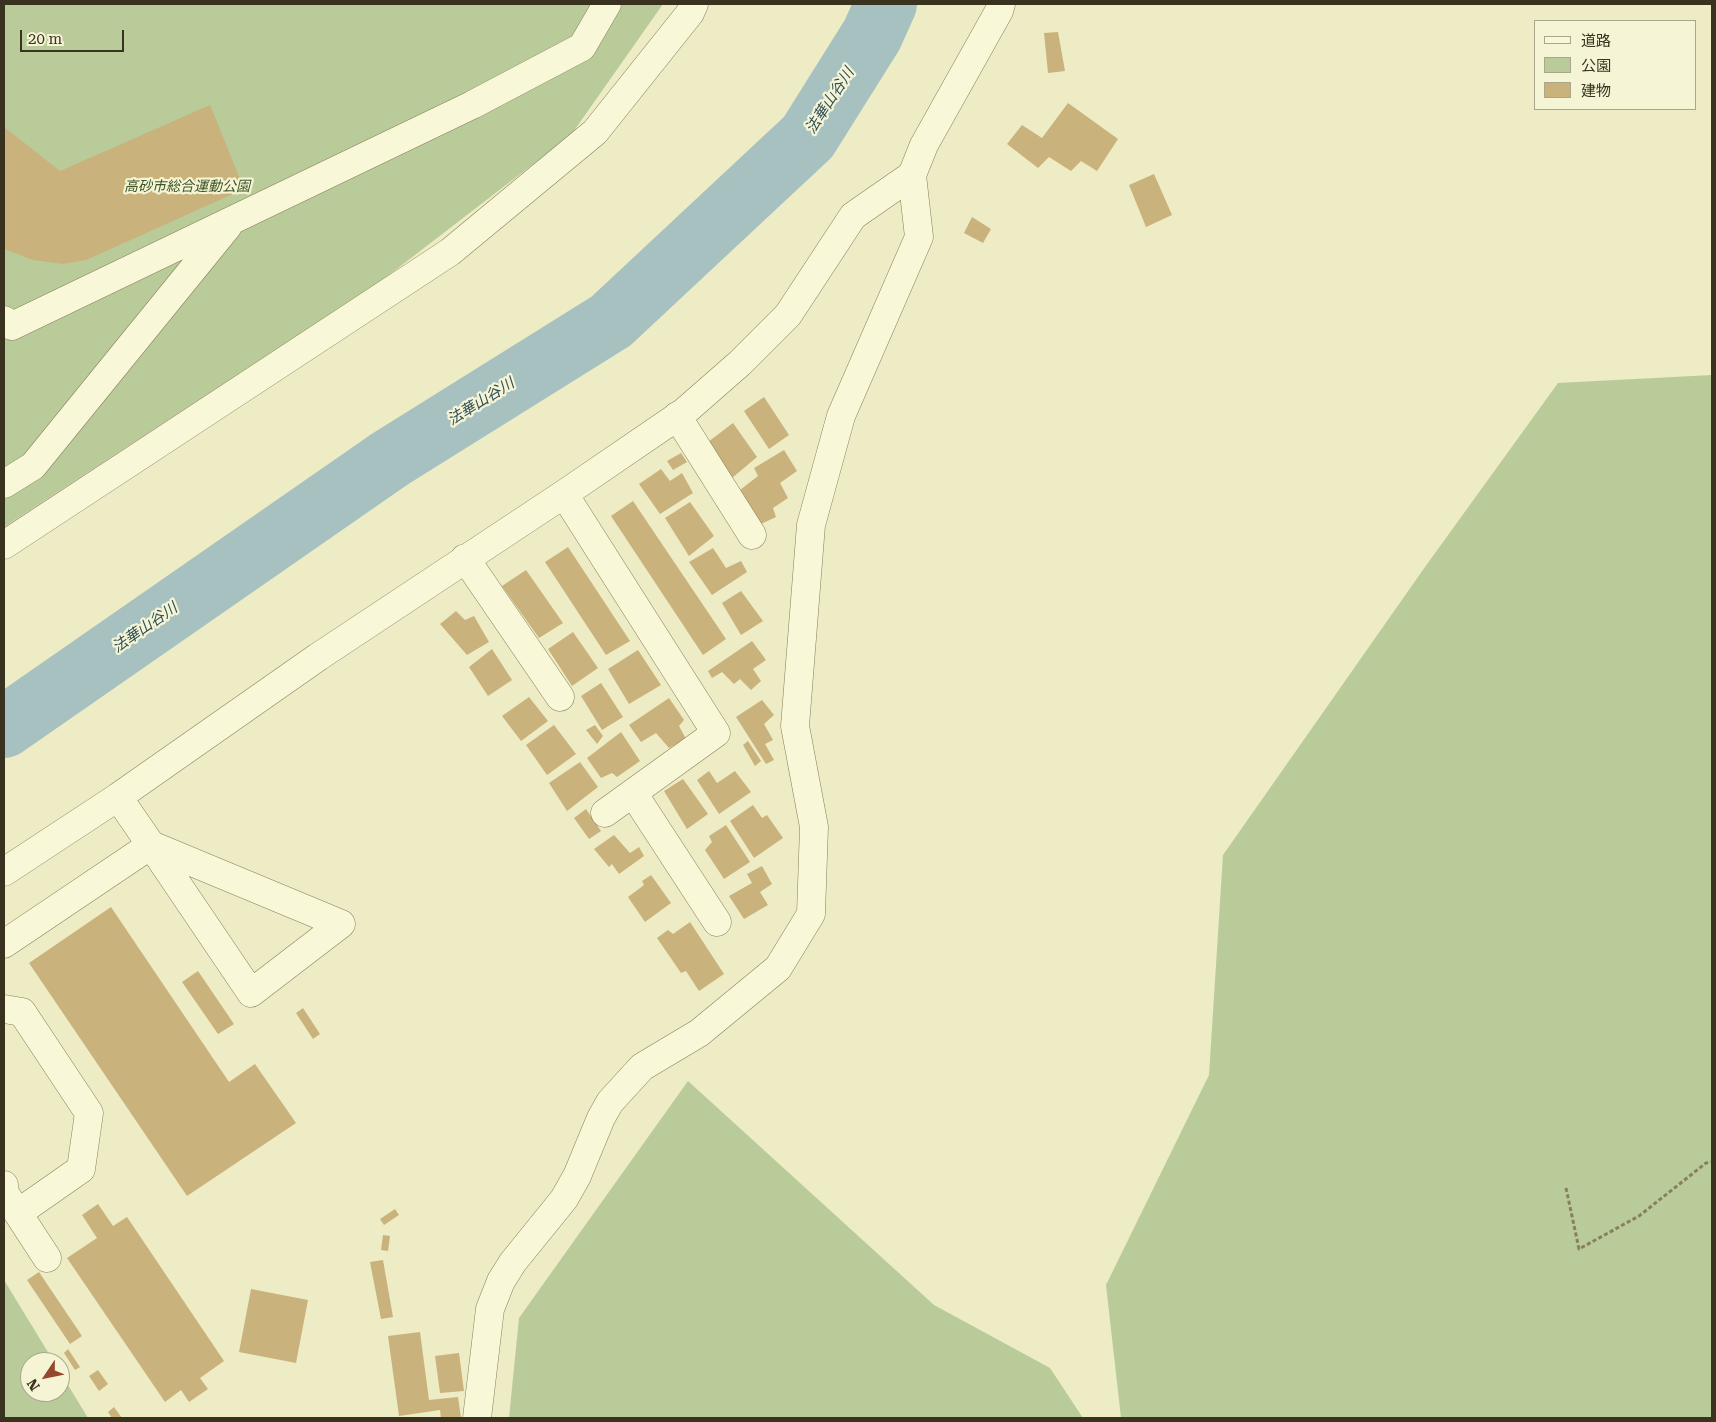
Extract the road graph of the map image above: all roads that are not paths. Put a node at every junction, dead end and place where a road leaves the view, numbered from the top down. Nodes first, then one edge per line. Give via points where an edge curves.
1 (607, 4) edge
2 (694, 4) edge
3 (1001, 4) edge
4 (912, 175) junction
5 (232, 221) junction
6 (4, 320) edge
7 (677, 416) junction
8 (4, 484) edge
9 (564, 494) junction
10 (752, 535) dead end
11 (4, 545) edge
12 (465, 558) junction
13 (560, 697) dead end
14 (633, 793) junction
15 (118, 797) junction
16 (604, 813) dead end
17 (151, 845) junction
18 (4, 872) edge
19 (717, 922) dead end
20 (4, 944) edge
21 (4, 1009) edge
22 (4, 1185) edge
23 (18, 1214) junction
24 (46, 1258) dead end
25 (477, 1418) edge

1 - 5 street via 582,46 472,105
2 - 11 street via 595,132 450,252
3 - 4 street via 924,145
4 - 7 street via 853,216 788,315 740,363
4 - 25 street via 919,238 841,416 811,525 795,726 814,827 811,914 778,968 698,1033 642,1067 610,1102 564,1199 501,1281 490,1309
5 - 6 street via 12,326
5 - 8 street via 33,466
7 - 9 street
7 - 10 street
9 - 12 street
9 - 14 street via 716,733
12 - 13 street
12 - 15 street
14 - 16 street
14 - 19 street
15 - 17 street
15 - 18 street
17 - 17 street via 251,993 341,924 251,887
17 - 20 street
21 - 23 street via 22,1012 89,1113 81,1169
22 - 23 street via 4,1192
23 - 24 street

